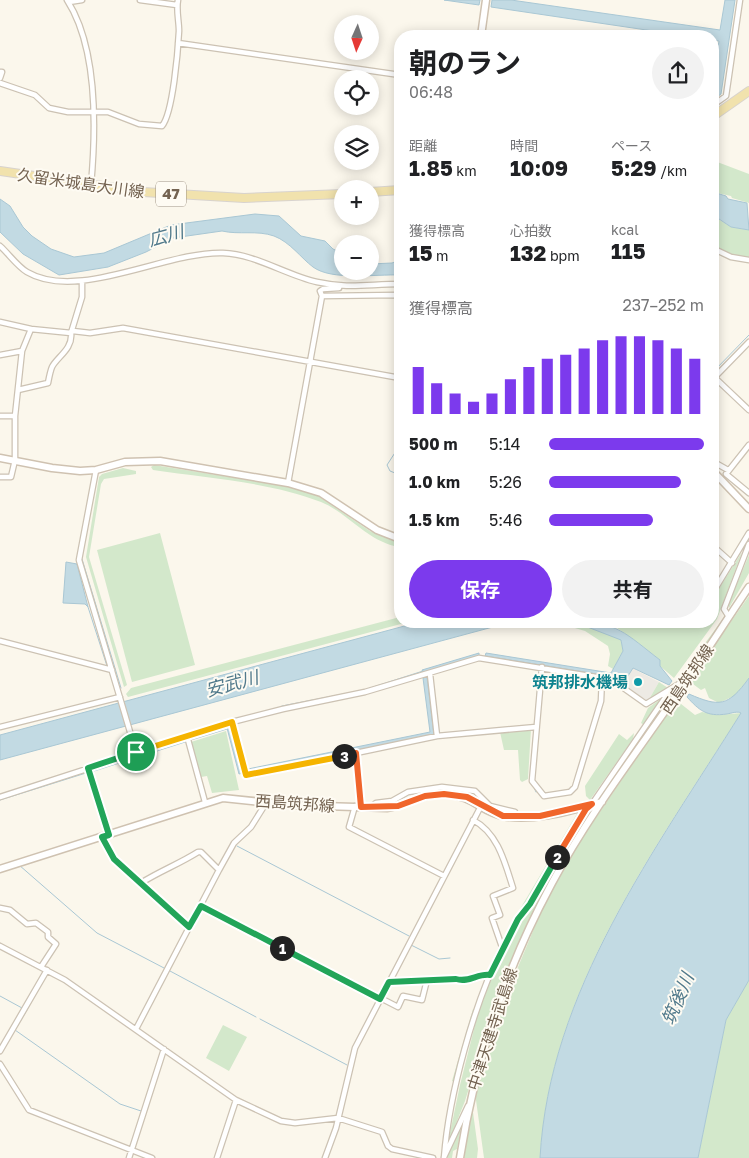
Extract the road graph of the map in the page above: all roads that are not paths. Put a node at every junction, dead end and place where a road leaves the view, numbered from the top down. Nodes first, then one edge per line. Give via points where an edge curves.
1 (82, 0) edge
2 (140, 0) edge
3 (486, 0) edge
4 (740, 0) edge
5 (68, 1) edge
6 (177, 2) edge
7 (482, 30) edge
8 (178, 43) junction
9 (0, 72) edge
10 (394, 75) edge
11 (0, 78) edge
12 (0, 83) edge
13 (749, 91) edge
14 (719, 101) edge
15 (93, 110) junction
16 (719, 112) edge
17 (0, 170) edge
18 (91, 185) junction
19 (394, 190) edge
20 (379, 191) edge
21 (334, 194) edge
22 (0, 246) edge
23 (719, 251) edge
24 (749, 260) edge
25 (82, 281) junction
26 (394, 284) edge
27 (343, 287) junction
28 (394, 295) edge
29 (322, 296) junction
30 (0, 322) edge
31 (31, 328) junction
32 (72, 332) junction
33 (749, 342) edge
34 (22, 351) junction
35 (0, 355) edge
36 (311, 362) junction
37 (719, 371) edge
38 (394, 377) edge
39 (719, 382) edge
40 (18, 390) junction
41 (749, 410) edge
42 (0, 416) edge
43 (15, 416) junction
44 (749, 445) edge
45 (0, 458) edge
46 (14, 460) junction
47 (719, 465) edge
48 (96, 470) junction
49 (728, 470) junction
50 (0, 477) edge
51 (719, 477) edge
52 (288, 483) junction
53 (749, 493) edge
54 (749, 509) edge
55 (749, 533) edge
56 (394, 535) edge
57 (749, 544) edge
58 (719, 551) edge
59 (732, 563) junction
60 (719, 583) edge
61 (749, 587) edge
62 (728, 617) junction
63 (0, 641) edge
64 (542, 668) junction
65 (112, 670) junction
66 (430, 674) junction
67 (602, 678) junction
68 (687, 680) junction
69 (669, 692) junction
70 (121, 699) junction
71 (232, 722) junction
72 (0, 727) edge
73 (536, 727) junction
74 (187, 736) junction
75 (437, 736) junction
76 (136, 752) junction
77 (356, 753) junction
78 (88, 768) junction
79 (0, 797) edge
80 (205, 802) junction
81 (602, 802) junction
82 (266, 803) junction
83 (592, 804) junction
84 (358, 806) junction
85 (481, 806) junction
86 (371, 807) junction
87 (517, 817) junction
88 (472, 820) junction
89 (106, 836) junction
90 (0, 869) edge
91 (218, 870) junction
92 (444, 876) junction
93 (141, 883) junction
94 (201, 906) junction
95 (0, 908) edge
96 (189, 927) junction
97 (0, 946) edge
98 (502, 947) junction
99 (41, 967) junction
100 (47, 970) junction
101 (490, 975) junction
102 (427, 980) junction
103 (389, 982) junction
104 (380, 999) junction
105 (136, 1029) junction
106 (164, 1050) junction
107 (0, 1051) edge
108 (0, 1064) edge
109 (236, 1100) junction
110 (468, 1106) junction
111 (338, 1118) junction
112 (133, 1151) junction
113 (129, 1158) edge
114 (152, 1158) edge
115 (217, 1158) edge
116 (326, 1158) edge
117 (433, 1158) edge
118 (460, 1158) edge

1 - 5 street
2 - 6 street
3 - 7 main road
4 - 14 street via 726,96
5 - 15 street via 88,48
6 - 8 street
8 - 10 street
8 - 15 street via 162,126 148,126
9 - 11 street
12 - 15 street via 35,95 49,108 68,112
13 - 16 main road
15 - 18 street
17 - 18 main road, 久留米城島大川線 / 47
18 - 21 main road, 久留米城島大川線 / 47 via 143,192 244,198
19 - 20 main road
22 - 25 street via 28,272 48,280
23 - 24 street
25 - 27 street via 181,257 225,253 249,258 293,276
25 - 32 street via 82,297
26 - 27 street
27 - 29 street via 323,289 320,292
28 - 29 street
29 - 36 street
30 - 31 street
31 - 32 street
31 - 34 street
32 - 36 street via 123,328
32 - 40 street via 62,358 53,366 48,383
33 - 37 street
34 - 35 street
34 - 40 street
36 - 38 street
36 - 52 street
39 - 41 street
40 - 43 street
42 - 43 street
43 - 46 street
44 - 49 street
45 - 46 main road
46 - 48 main road via 52,468
46 - 50 street via 11,478
47 - 49 street
48 - 52 main road via 125,462 160,461
48 - 65 street via 79,560
49 - 53 street via 726,474
51 - 54 main road
52 - 56 main road via 321,493 377,530
55 - 59 street
57 - 62 street via 724,609
58 - 59 street
59 - 60 street
61 - 62 main road, 西島筑邦線
62 - 68 main road, 西島筑邦線
63 - 65 street
64 - 66 street via 483,658
64 - 67 street
64 - 73 street
65 - 70 street
66 - 71 street
66 - 75 street
67 - 69 street via 646,704
67 - 73 street via 601,701 575,787 570,792 544,796 532,781
68 - 69 street
68 - 81 main road, 西島筑邦線
69 - 83 street
70 - 72 street
70 - 76 street
71 - 74 street
71 - 77 street via 246,775
73 - 75 street
74 - 76 street
74 - 80 street
75 - 77 street
76 - 78 street
77 - 84 street
78 - 79 street
78 - 89 street
80 - 82 main road, 西島筑邦線 via 230,798
80 - 89 main road, 西島筑邦線
81 - 83 main road, 西島筑邦線
81 - 110 main road, 中津天建寺武島線 via 552,883 516,958 494,1012
82 - 84 main road, 西島筑邦線
82 - 91 street via 251,827 234,843
83 - 87 main road, 西島筑邦線 via 553,814
83 - 98 street
84 - 86 main road, 西島筑邦線
84 - 92 street via 348,827
85 - 86 main road, 西島筑邦線 via 467,797 444,794 425,796 398,806
85 - 87 main road, 西島筑邦線 via 503,816
85 - 88 street
86 - 87 street via 408,792 442,787 475,791 490,806 515,812
88 - 92 street
88 - 98 street via 484,826 497,843 513,888 493,896 500,915 492,918
89 - 90 main road, 西島筑邦線
89 - 93 street via 114,859
91 - 93 street via 198,852 178,864 167,866
91 - 94 street
92 - 103 street
93 - 96 street
94 - 96 street
94 - 104 street
95 - 99 street via 10,910 27,924 36,923 48,932 48,937 56,944
96 - 105 street
97 - 99 street
98 - 101 street
99 - 100 street
100 - 105 street
100 - 107 street
101 - 102 street via 464,981
101 - 110 street via 468,1039 444,1158
102 - 103 street
102 - 104 street via 422,1000 403,996 398,1007
103 - 104 street
104 - 111 street via 355,1048
105 - 106 street
106 - 109 street
106 - 112 street
108 - 112 street via 29,1110
109 - 111 street via 265,1115 288,1122
109 - 115 street
110 - 118 main road, 中津天建寺武島線
111 - 116 street
111 - 117 street via 382,1132 392,1149
112 - 113 street
112 - 114 street

